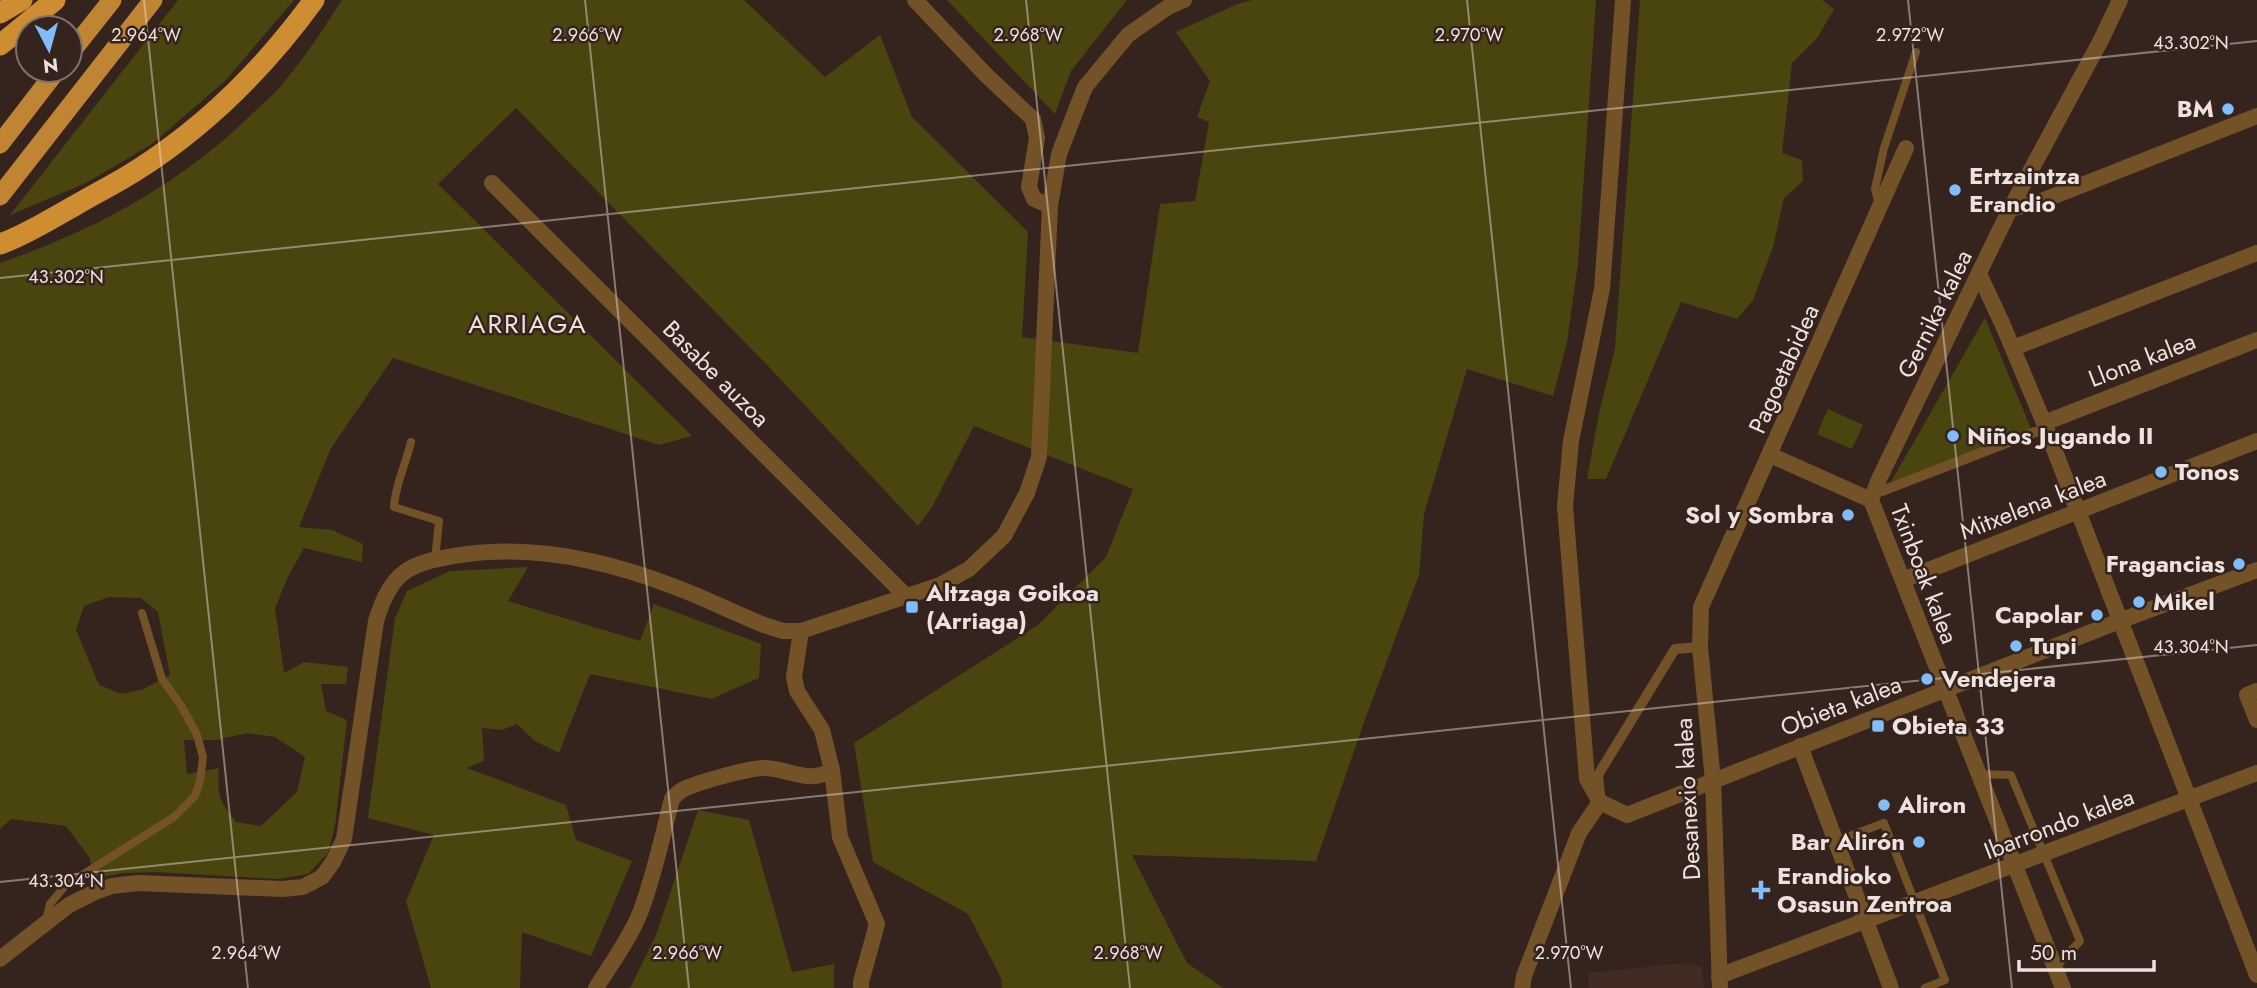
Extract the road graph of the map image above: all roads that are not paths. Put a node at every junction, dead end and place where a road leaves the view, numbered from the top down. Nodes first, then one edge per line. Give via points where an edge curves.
1 (22, 0) edge
2 (55, 0) edge
3 (111, 0) edge
4 (153, 0) edge
5 (314, 0) edge
6 (915, 0) edge
7 (1184, 0) edge
8 (1623, 0) edge
9 (2120, 0) edge
10 (0, 13) edge
11 (84, 35) edge
12 (0, 45) edge
13 (1916, 52) dead end
14 (46, 84) edge
15 (2257, 116) edge
16 (0, 144) edge
17 (1906, 148) dead end
18 (492, 183) dead end
19 (0, 196) edge
20 (1050, 206) junction
21 (1880, 208) junction
22 (2010, 209) junction
23 (0, 244) edge
24 (2257, 253) edge
25 (1980, 276) junction
26 (2257, 340) edge
27 (2013, 348) junction
28 (2039, 427) junction
29 (2257, 441) edge
30 (411, 442) dead end
31 (1770, 455) junction
32 (1876, 495) junction
33 (2078, 512) junction
34 (435, 560) junction
35 (2257, 570) edge
36 (1903, 580) junction
37 (907, 597) junction
38 (1701, 607) joint
39 (142, 613) dead end
40 (2122, 620) junction
41 (801, 631) junction
42 (1700, 648) junction
43 (1945, 690) junction
44 (2257, 691) edge
45 (2257, 720) edge
46 (1800, 747) junction
47 (832, 770) junction
48 (2257, 773) edge
49 (1979, 774) junction
50 (1713, 781) junction
51 (2189, 799) junction
52 (1601, 802) junction
53 (1836, 841) junction
54 (2044, 853) junction
55 (2015, 864) junction
56 (1914, 902) junction
57 (1866, 920) junction
58 (46, 922) junction
59 (0, 959) edge
60 (2055, 968) junction
61 (2257, 975) edge
62 (1719, 982) edge
63 (596, 988) edge
64 (862, 988) edge
65 (1522, 988) edge
66 (1891, 988) edge
67 (1925, 988) edge
68 (2063, 988) edge

1 - 10 highway
2 - 12 highway
3 - 11 highway
4 - 19 highway
5 - 23 highway via 252,76 207,116 137,170
6 - 20 street via 1033,119 1037,132 1029,187 1034,199
7 - 20 street via 1128,35 1085,87 1059,154
8 - 52 street via 1602,289 1571,441 1565,506 1587,779
9 - 22 street, Gernika kalea
13 - 21 lane via 1884,148 1875,189
14 - 16 highway
15 - 22 street via 2039,202
17 - 21 street, Pagoetabidea
18 - 37 street, Basabe auzoa
20 - 37 street via 1039,457 1027,493 1004,536 969,569
21 - 31 street, Pagoetabidea
22 - 25 street, Gernika kalea
24 - 27 street
25 - 27 street
25 - 32 street, Gernika kalea via 1879,479
26 - 28 street, Llona kalea
27 - 28 street
28 - 32 street
28 - 33 street
29 - 33 street, Mitxelena kalea
30 - 34 lane via 394,507 439,522
31 - 32 street, Txinboak kalea
31 - 38 street, Pagoetabidea
32 - 36 street, Txinboak kalea
33 - 36 street, Mitxelena kalea
33 - 40 street
34 - 41 street via 509,550 555,554 646,577 783,631
34 - 58 street via 400,575 381,604 344,839 322,877 303,887 282,889 164,883 112,886 69,905
35 - 40 street, Obieta kalea
36 - 43 street, Txinboak kalea
37 - 41 street
38 - 42 street, Desanexio kalea
39 - 58 lane via 162,679 197,735 203,757 200,781 195,796 174,817 65,886 50,904
40 - 43 street, Obieta kalea
40 - 51 street
41 - 47 street via 794,677 797,691 822,730
42 - 50 street, Desanexio kalea
42 - 52 street via 1675,649 1598,775
43 - 46 street, Obieta kalea
43 - 49 street, Txinboak kalea
44 - 45 street via 2247,695
46 - 50 street, Obieta kalea
46 - 53 street
47 - 63 street via 808,778 760,768 682,789 672,799 639,915
47 - 64 street via 841,837 877,923
48 - 51 street, Ibarrondo kalea
49 - 54 lane via 2011,775
49 - 55 street, Txinboak kalea
50 - 52 street, Obieta kalea via 1628,815
50 - 62 street, Desanexio kalea
51 - 54 street, Ibarrondo kalea
51 - 61 street
52 - 65 street via 1578,833
53 - 56 lane via 1884,823
53 - 57 street
54 - 55 street, Ibarrondo kalea
54 - 60 lane via 2080,942
55 - 56 street, Ibarrondo kalea
55 - 60 street, Txinboak kalea
56 - 57 street, Ibarrondo kalea
56 - 67 lane via 1945,980
57 - 62 street, Ibarrondo kalea
57 - 66 street
58 - 59 street
60 - 68 street, Txinboak kalea

